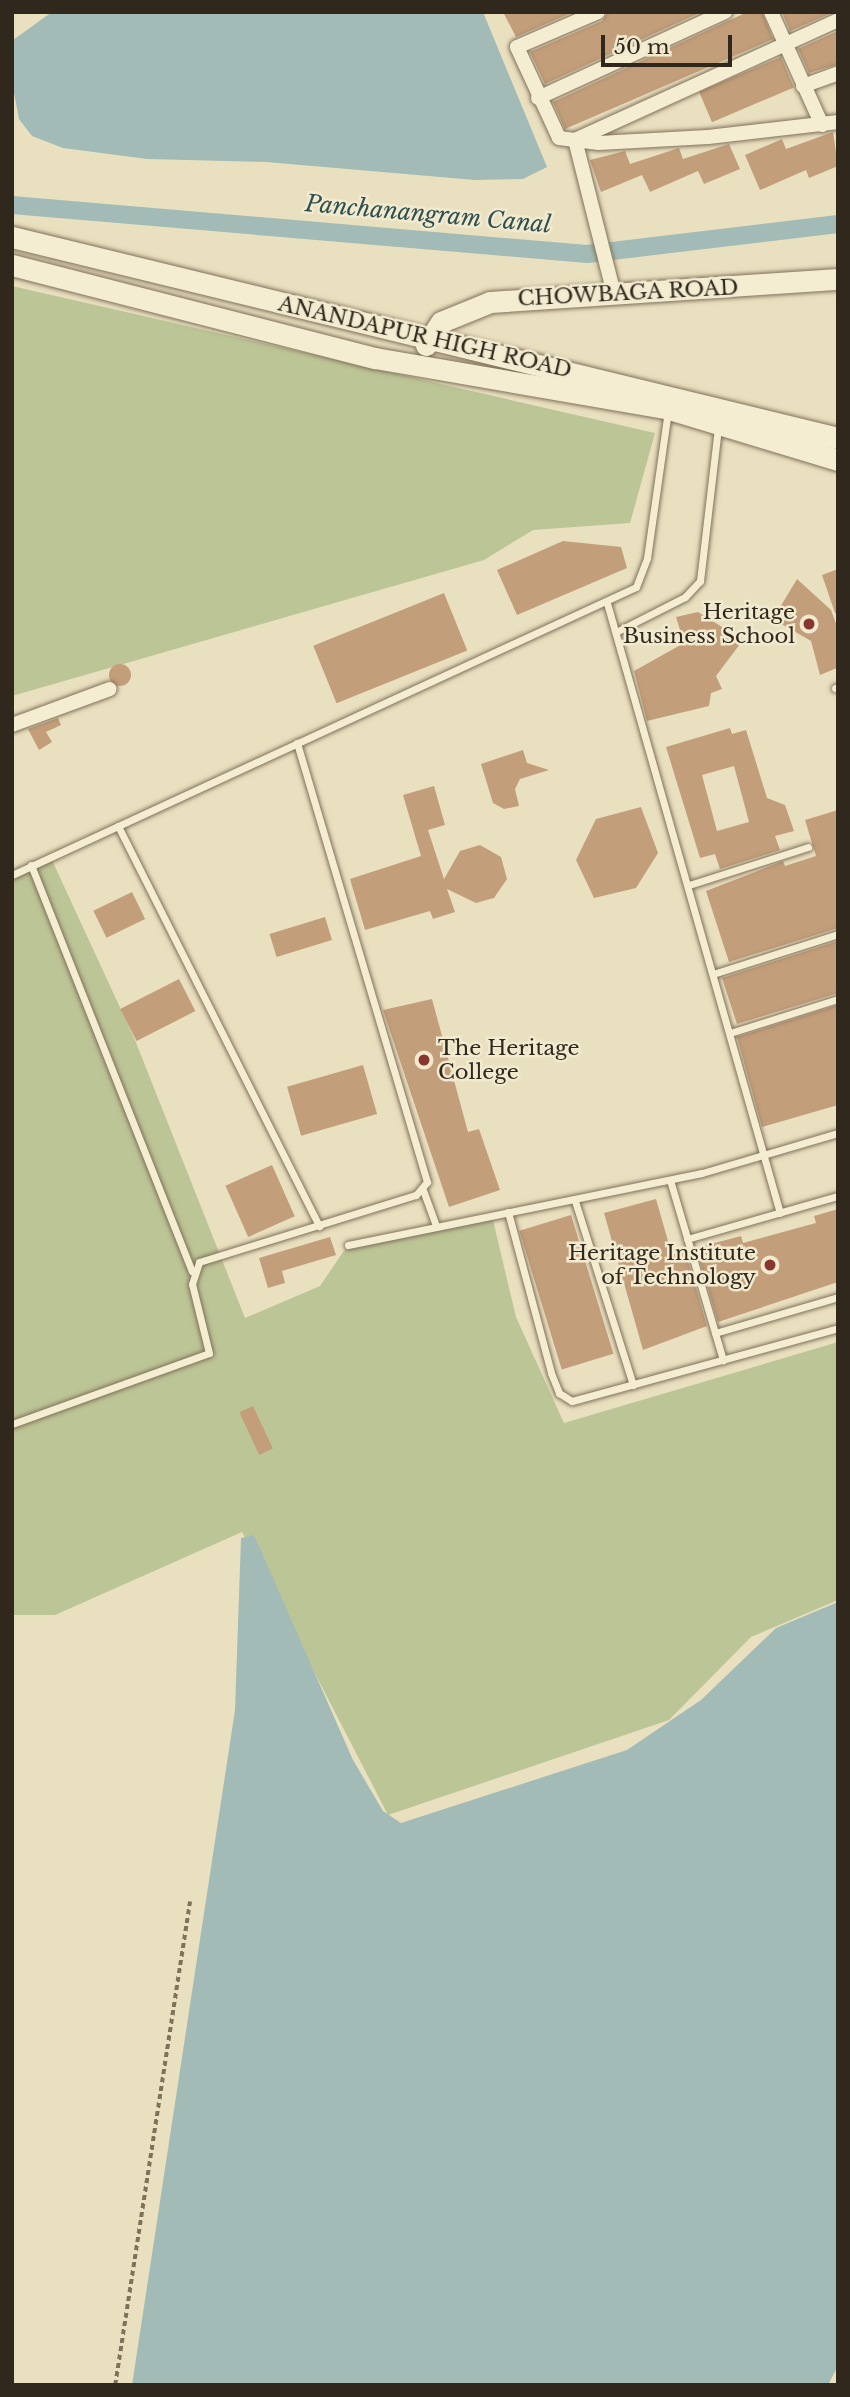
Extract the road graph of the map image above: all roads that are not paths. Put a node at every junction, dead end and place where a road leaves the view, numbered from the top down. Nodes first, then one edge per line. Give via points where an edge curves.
1 (598, 12) edge
2 (725, 12) edge
3 (771, 12) edge
4 (838, 20) edge
5 (783, 43) junction
6 (838, 73) edge
7 (803, 86) junction
8 (538, 98) junction
9 (838, 122) edge
10 (822, 125) junction
11 (575, 140) junction
12 (12, 237) edge
13 (12, 265) edge
14 (838, 278) edge
15 (614, 294) junction
16 (429, 336) junction
17 (420, 363) junction
18 (669, 402) junction
19 (721, 416) junction
20 (838, 438) edge
21 (838, 460) edge
22 (607, 603) junction
23 (616, 632) junction
24 (110, 689) dead end
25 (12, 725) edge
26 (297, 743) junction
27 (118, 826) junction
28 (808, 847) dead end
29 (31, 865) junction
30 (12, 875) edge
31 (689, 885) junction
32 (838, 934) edge
33 (713, 974) junction
34 (838, 999) edge
35 (730, 1033) junction
36 (838, 1133) edge
37 (763, 1155) junction
38 (670, 1180) junction
39 (423, 1190) junction
40 (838, 1196) edge
41 (575, 1201) junction
42 (508, 1212) junction
43 (780, 1213) junction
44 (435, 1223) junction
45 (318, 1226) junction
46 (687, 1239) junction
47 (348, 1245) dead end
48 (192, 1271) junction
49 (838, 1297) edge
50 (838, 1328) edge
51 (715, 1333) junction
52 (723, 1360) junction
53 (633, 1385) junction
54 (12, 1424) edge

1 - 8 street via 517,47
2 - 8 street
3 - 5 street
4 - 5 street
5 - 7 street
5 - 11 street
6 - 7 street
7 - 10 street
8 - 11 street via 553,133
9 - 10 street
10 - 11 street via 695,138
11 - 15 street via 594,200
12 - 16 main road, ANANDAPUR HIGH ROAD
13 - 17 main road, ANANDAPUR HIGH ROAD via 375,358
14 - 15 main road, CHOWBAGA ROAD
15 - 16 main road, CHOWBAGA ROAD via 491,302 459,311
16 - 17 main road
16 - 18 main road, ANANDAPUR HIGH ROAD
17 - 18 main road, ANANDAPUR HIGH ROAD
18 - 19 main road, ANANDAPUR HIGH ROAD
18 - 22 lane via 643,574 636,587
19 - 20 main road, ANANDAPUR HIGH ROAD
19 - 21 main road, ANANDAPUR HIGH ROAD
19 - 23 lane via 700,581 685,597
22 - 23 lane
22 - 26 lane
23 - 31 lane
24 - 25 street
26 - 27 lane
26 - 39 lane via 423,1164
27 - 29 lane
27 - 45 lane
28 - 31 lane
29 - 30 lane
29 - 48 lane
31 - 33 lane
32 - 33 lane
33 - 35 lane
34 - 35 lane
35 - 37 lane
36 - 37 lane
37 - 38 lane
37 - 43 lane
38 - 41 lane
38 - 46 lane
39 - 44 lane
39 - 45 lane
40 - 43 lane
41 - 42 lane
41 - 53 lane
42 - 44 lane
42 - 53 lane via 559,1393 572,1401
43 - 46 lane
44 - 47 lane
45 - 48 lane via 200,1262
46 - 51 lane
48 - 54 lane via 209,1353
49 - 51 lane
50 - 52 lane
51 - 52 lane
52 - 53 lane

